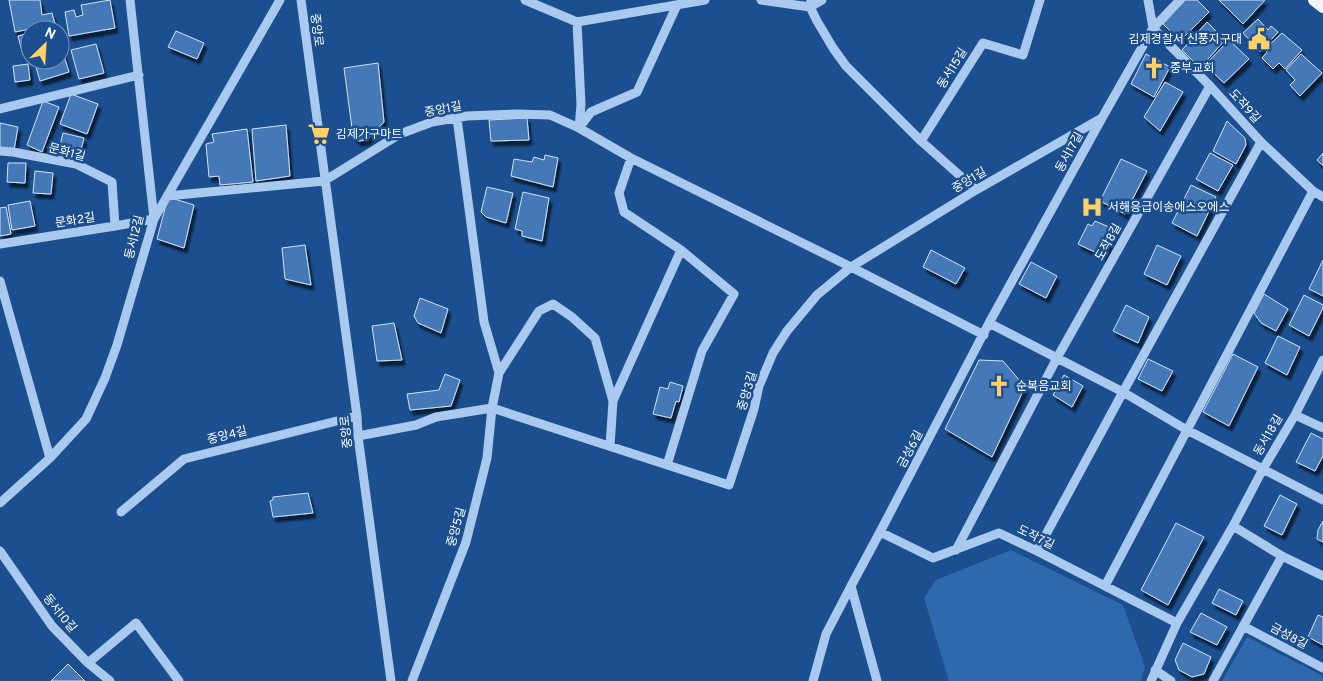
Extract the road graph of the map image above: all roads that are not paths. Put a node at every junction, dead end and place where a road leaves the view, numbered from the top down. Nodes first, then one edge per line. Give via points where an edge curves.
1 (130, 0) edge
2 (280, 0) edge
3 (301, 0) edge
4 (525, 0) edge
5 (705, 0) edge
6 (762, 0) edge
7 (822, 0) edge
8 (1040, 0) edge
9 (1148, 0) edge
10 (1180, 0) edge
11 (1314, 0) edge
12 (811, 3) edge
13 (677, 5) junction
14 (1323, 7) edge
15 (577, 22) junction
16 (1153, 28) junction
17 (138, 75) junction
18 (1210, 86) junction
19 (0, 109) edge
20 (457, 118) junction
21 (1102, 118) junction
22 (579, 128) junction
23 (921, 141) junction
24 (1261, 142) junction
25 (0, 151) edge
26 (631, 158) junction
27 (324, 181) junction
28 (976, 190) junction
29 (1313, 191) junction
30 (167, 196) junction
31 (1323, 197) edge
32 (154, 219) junction
33 (114, 226) junction
34 (0, 244) edge
35 (681, 250) junction
36 (851, 267) junction
37 (0, 281) edge
38 (989, 324) junction
39 (984, 335) junction
40 (1057, 358) junction
41 (1323, 360) edge
42 (498, 373) junction
43 (1123, 392) junction
44 (613, 401) junction
45 (492, 408) junction
46 (1295, 415) junction
47 (357, 416) junction
48 (1323, 428) edge
49 (1187, 430) junction
50 (358, 436) junction
51 (610, 446) junction
52 (50, 458) junction
53 (667, 464) junction
54 (1263, 469) junction
55 (1323, 500) edge
56 (0, 503) edge
57 (121, 512) dead end
58 (1233, 526) junction
59 (880, 532) junction
60 (956, 550) junction
61 (0, 551) edge
62 (1037, 551) junction
63 (1282, 556) junction
64 (1323, 576) edge
65 (851, 586) junction
66 (1105, 586) junction
67 (1177, 623) junction
68 (1243, 626) junction
69 (88, 663) junction
70 (1323, 668) edge
71 (1155, 670) junction
72 (110, 681) edge
73 (179, 681) edge
74 (391, 681) edge
75 (412, 681) edge
76 (813, 681) edge
77 (877, 681) edge
78 (1151, 681) edge
79 (1171, 681) edge
80 (1213, 681) edge

1 - 17 street, 동서12길
2 - 30 street
3 - 27 street, 중앙로
4 - 15 street
5 - 13 street
6 - 12 street
7 - 12 street
8 - 23 street, 동서15길 via 1023,55 983,43
9 - 16 street
10 - 16 street, 동서17길
11 - 14 main road
12 - 23 street via 817,22 846,66
13 - 15 street
13 - 22 street via 637,92 591,112
15 - 22 street
16 - 18 street, 도작9길
16 - 21 street, 동서17길
17 - 19 street
17 - 32 street, 동서12길
18 - 24 street, 도작9길
18 - 40 street, 도작8길
20 - 22 street, 중앙1길 via 550,115
20 - 27 street, 중앙1길 via 432,122 400,134
20 - 42 street, 중앙5길 via 484,322
21 - 28 street, 중앙1길
21 - 38 street, 동서17길
22 - 26 street, 중앙1길
23 - 28 street
24 - 29 street, 도작9길
24 - 43 street
25 - 33 street, 문화1길 via 76,164 112,182
26 - 35 street via 620,193 624,212
26 - 36 street, 중앙1길
27 - 30 street
27 - 47 street, 중앙로
28 - 36 street, 중앙1길
29 - 31 street, 도작9길
29 - 49 street
30 - 32 street
32 - 33 street, 문화2길
32 - 52 street, 동서12길 via 105,378 86,419
33 - 34 street, 문화2길
35 - 44 street
35 - 53 street via 734,294 702,350
36 - 39 street, 중앙1길
36 - 53 street, 중앙3길 via 817,295 773,353 759,386 729,485
37 - 52 street
38 - 39 street, 금성6길
38 - 40 street
39 - 59 street, 금성6길
40 - 43 street
40 - 60 street, 도작8길
41 - 46 street, 동서18길
42 - 44 street, 중앙5길 via 539,311 553,304 595,338
42 - 45 street, 중앙5길
43 - 49 street
43 - 62 street
44 - 51 street
45 - 50 street, 중앙3길 via 436,417 416,425
45 - 51 street, 중앙3길
45 - 75 street, 중앙5길 via 487,458 466,542
46 - 48 street, 동서18길
46 - 54 street, 동서18길
47 - 50 street, 중앙로
47 - 57 street, 중앙4길 via 184,459
49 - 54 street
49 - 66 street
50 - 74 street, 중앙로
51 - 53 street, 중앙3길
52 - 56 street, 동서12길
54 - 55 street
54 - 58 street
58 - 63 street
58 - 67 street
59 - 60 street, 도작7길 via 933,558
59 - 65 street, 금성6길
60 - 62 street, 도작7길 via 999,533
61 - 69 street, 동서10길 via 52,626
62 - 66 street, 도작7길
63 - 64 street
63 - 68 street
65 - 76 street, 금성6길 via 826,634
65 - 77 street
66 - 67 street, 도작7길
67 - 71 street
68 - 70 street, 금성8길
68 - 80 street
69 - 72 street, 동서10길
69 - 73 street via 136,623
71 - 78 street
71 - 79 street

